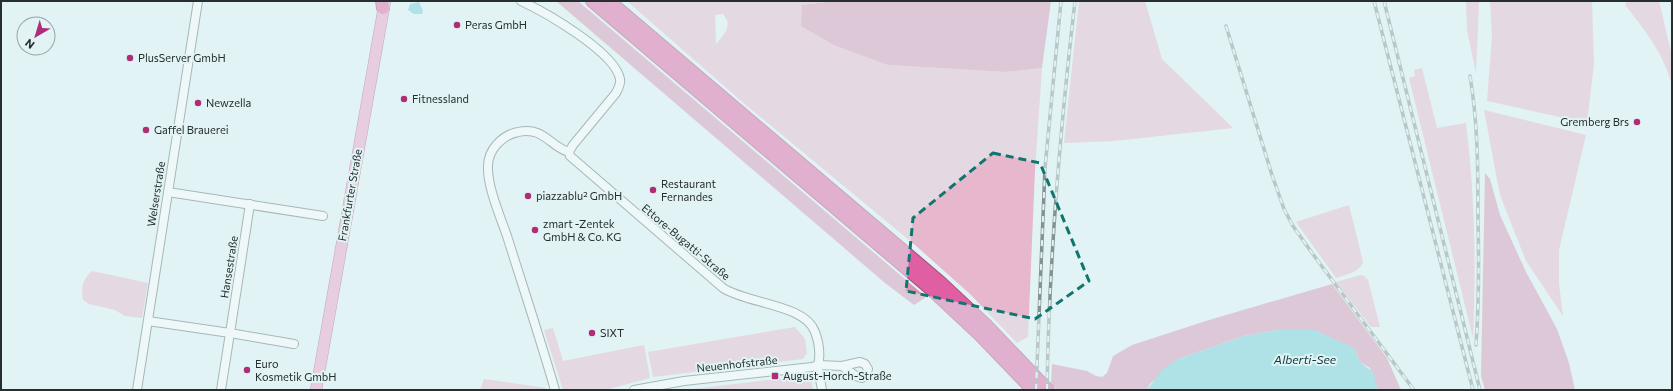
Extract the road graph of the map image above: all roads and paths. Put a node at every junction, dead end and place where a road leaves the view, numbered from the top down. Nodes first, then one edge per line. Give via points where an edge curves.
1 (198, 1) edge
2 (521, 1) edge
3 (592, 1) edge
4 (610, 1) edge
5 (385, 3) edge
6 (569, 152) junction
7 (168, 192) junction
8 (250, 204) junction
9 (323, 216) dead end
10 (148, 321) junction
11 (230, 334) junction
12 (294, 344) dead end
13 (818, 365) junction
14 (842, 366) dead end
15 (137, 390) edge
16 (220, 390) edge
17 (316, 390) edge
18 (555, 390) edge
19 (634, 390) edge
20 (822, 390) edge
21 (1033, 390) edge
22 (1048, 390) edge

1 - 7 street, Welserstraße
2 - 6 street via 559,21 589,44 610,61 620,78 621,84 616,93
3 - 21 highway via 933,291
4 - 22 highway via 940,282 992,331
5 - 17 main road, Frankfurter Straße
6 - 13 street, Ettore-Bugatti-Straße via 576,162 723,288 738,296 795,312 807,320 815,331 818,342
6 - 18 street, Ettore-Bugatti-Straße via 541,134 528,130 517,132 503,138 497,144 490,155 488,167 489,178
7 - 8 street
7 - 10 street, Welserstraße
8 - 9 street
8 - 11 street, Hansestraße
10 - 11 street
10 - 15 street, Welserstraße
11 - 12 street
11 - 16 street, Hansestraße
13 - 14 street, Neuenhofstraße
13 - 19 street, Neuenhofstraße via 684,381
13 - 20 street

